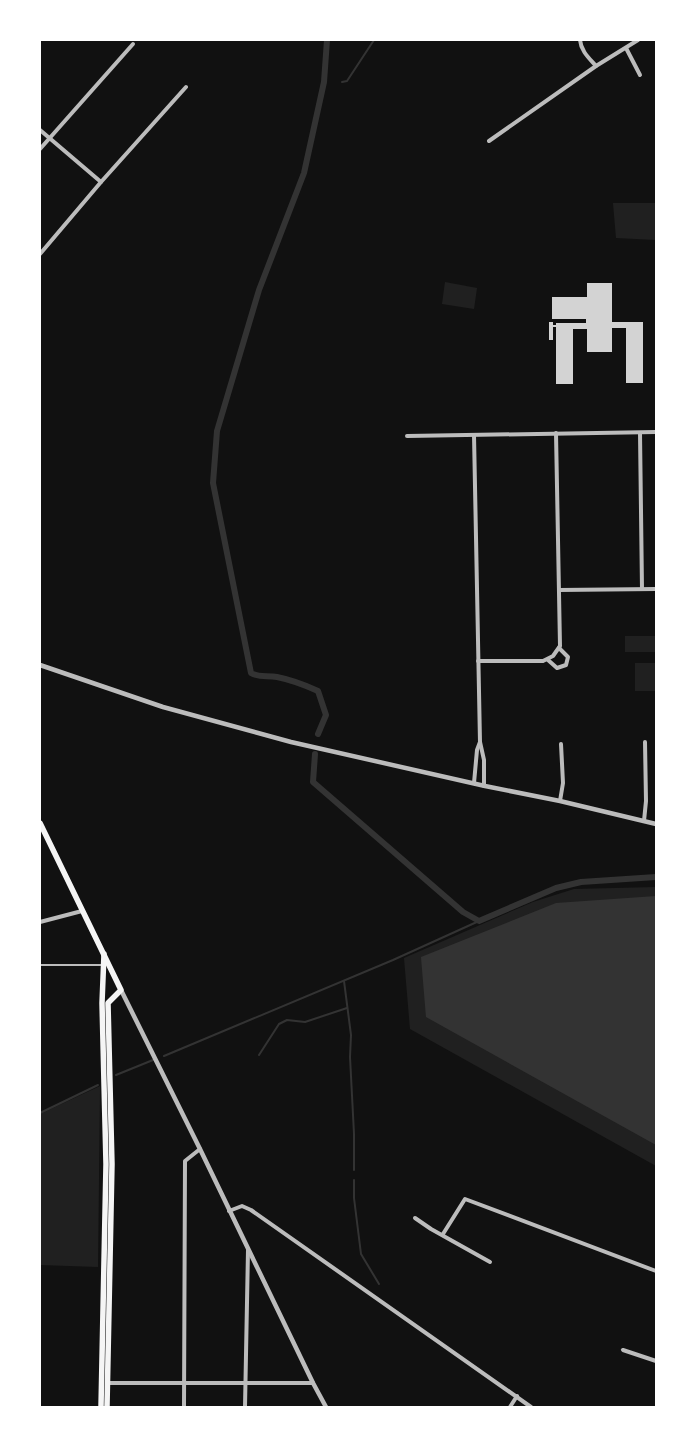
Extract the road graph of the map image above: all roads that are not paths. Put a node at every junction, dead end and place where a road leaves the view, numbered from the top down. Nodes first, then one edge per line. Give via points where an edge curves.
1 (580, 40) edge
2 (638, 40) edge
3 (134, 44) dead end
4 (626, 48) junction
5 (596, 66) junction
6 (640, 75) dead end
7 (186, 88) dead end
8 (40, 130) edge
9 (49, 139) junction
10 (489, 141) dead end
11 (40, 149) edge
12 (101, 182) junction
13 (40, 254) edge
14 (656, 432) edge
15 (556, 433) junction
16 (640, 433) junction
17 (474, 435) junction
18 (407, 436) dead end
19 (642, 589) junction
20 (656, 589) edge
21 (559, 590) junction
22 (559, 648) junction
23 (548, 660) junction
24 (478, 661) junction
25 (40, 665) edge
26 (480, 742) junction
27 (645, 742) dead end
28 (562, 744) dead end
29 (474, 783) junction
30 (484, 786) junction
31 (560, 801) junction
32 (644, 821) junction
33 (40, 823) edge
34 (656, 824) edge
35 (82, 911) junction
36 (40, 922) edge
37 (104, 954) junction
38 (40, 965) edge
39 (103, 965) junction
40 (121, 990) junction
41 (200, 1149) junction
42 (229, 1211) junction
43 (415, 1218) dead end
44 (443, 1234) junction
45 (248, 1250) junction
46 (490, 1262) dead end
47 (656, 1271) edge
48 (623, 1350) dead end
49 (656, 1361) edge
50 (104, 1382) junction
51 (185, 1382) junction
52 (245, 1382) junction
53 (313, 1383) junction
54 (517, 1396) junction
55 (101, 1407) edge
56 (107, 1407) edge
57 (184, 1407) edge
58 (245, 1407) edge
59 (326, 1407) edge
60 (510, 1407) edge
61 (531, 1407) edge

1 - 5 street
2 - 4 street
3 - 9 street
4 - 5 street
4 - 6 street
5 - 10 street
7 - 12 street
8 - 9 street
9 - 11 street
9 - 12 street
12 - 13 street
14 - 16 street
15 - 16 street
15 - 17 street
15 - 21 street
16 - 19 street
17 - 18 street
17 - 24 street
19 - 20 street
19 - 21 street
21 - 22 street
22 - 23 street
22 - 23 street via 568,657 566,665 557,668
23 - 24 street
24 - 26 street
25 - 29 street via 163,707 292,742
26 - 29 street
26 - 30 street
27 - 32 street
28 - 31 street
29 - 30 street
30 - 31 street
31 - 32 street
32 - 34 street
33 - 35 main road
35 - 36 street
35 - 37 main road
37 - 39 main road
37 - 40 main road
38 - 39 lane
39 - 50 main road via 106,1164
40 - 41 street
40 - 50 main road via 108,1003 112,1164
41 - 42 street
41 - 51 street via 185,1161
42 - 45 street
42 - 54 street via 242,1206 251,1210
43 - 44 street
44 - 46 street
44 - 47 street via 465,1199
45 - 52 street
45 - 53 street
48 - 49 street
50 - 51 street
50 - 55 main road
50 - 56 main road
51 - 52 street
51 - 57 street
52 - 53 street
52 - 58 street
53 - 59 street
54 - 60 street
54 - 61 street

